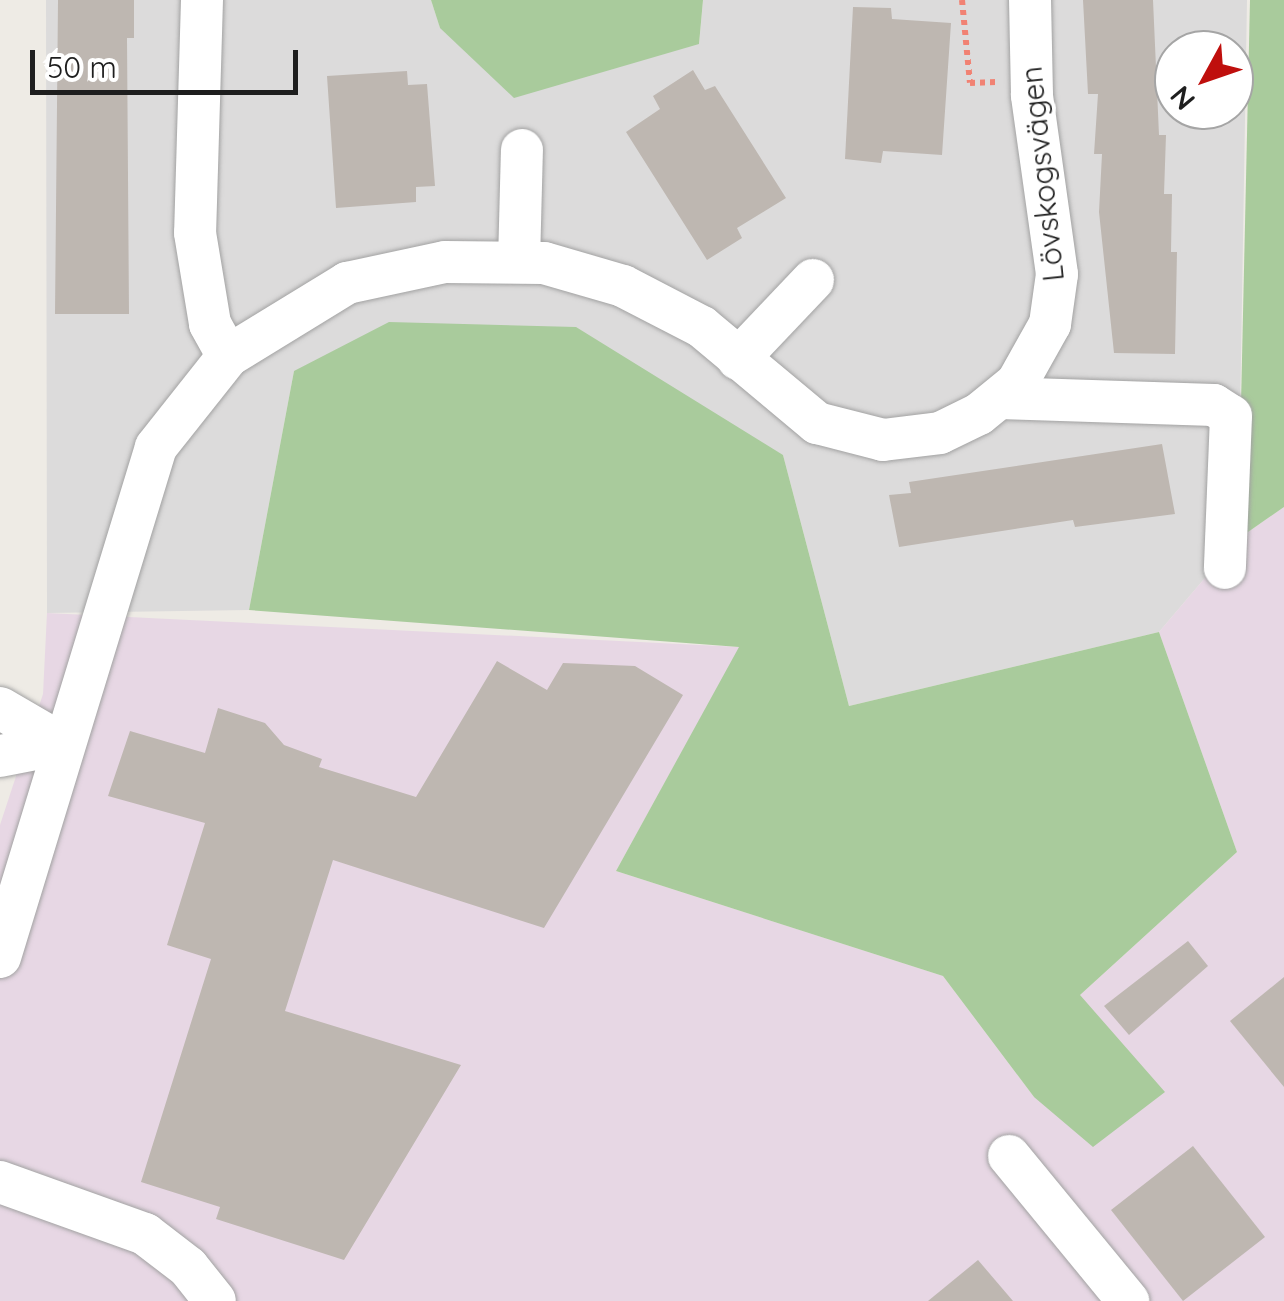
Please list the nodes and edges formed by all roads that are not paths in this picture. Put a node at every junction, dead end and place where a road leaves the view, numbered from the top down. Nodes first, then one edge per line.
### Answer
1 (202, 0) edge
2 (1030, 0) edge
3 (522, 150) dead end
4 (519, 262) junction
5 (813, 280) dead end
6 (228, 356) junction
7 (738, 359) junction
8 (1000, 398) junction
9 (1225, 568) dead end
10 (0, 708) edge
11 (62, 744) junction
12 (0, 756) edge
13 (0, 957) edge
14 (1010, 1156) dead end
15 (0, 1182) edge
16 (214, 1301) edge
17 (1128, 1301) edge

1 - 6 street
2 - 8 street, Lövskogsvägen
3 - 4 street
4 - 6 street, Lövskogsvägen
4 - 7 street, Lövskogsvägen
5 - 7 street
6 - 11 street, Lövskogsvägen
7 - 8 street, Lövskogsvägen
8 - 9 street
10 - 11 street
11 - 12 street
11 - 13 street, Lövskogsvägen
14 - 17 street
15 - 16 street

